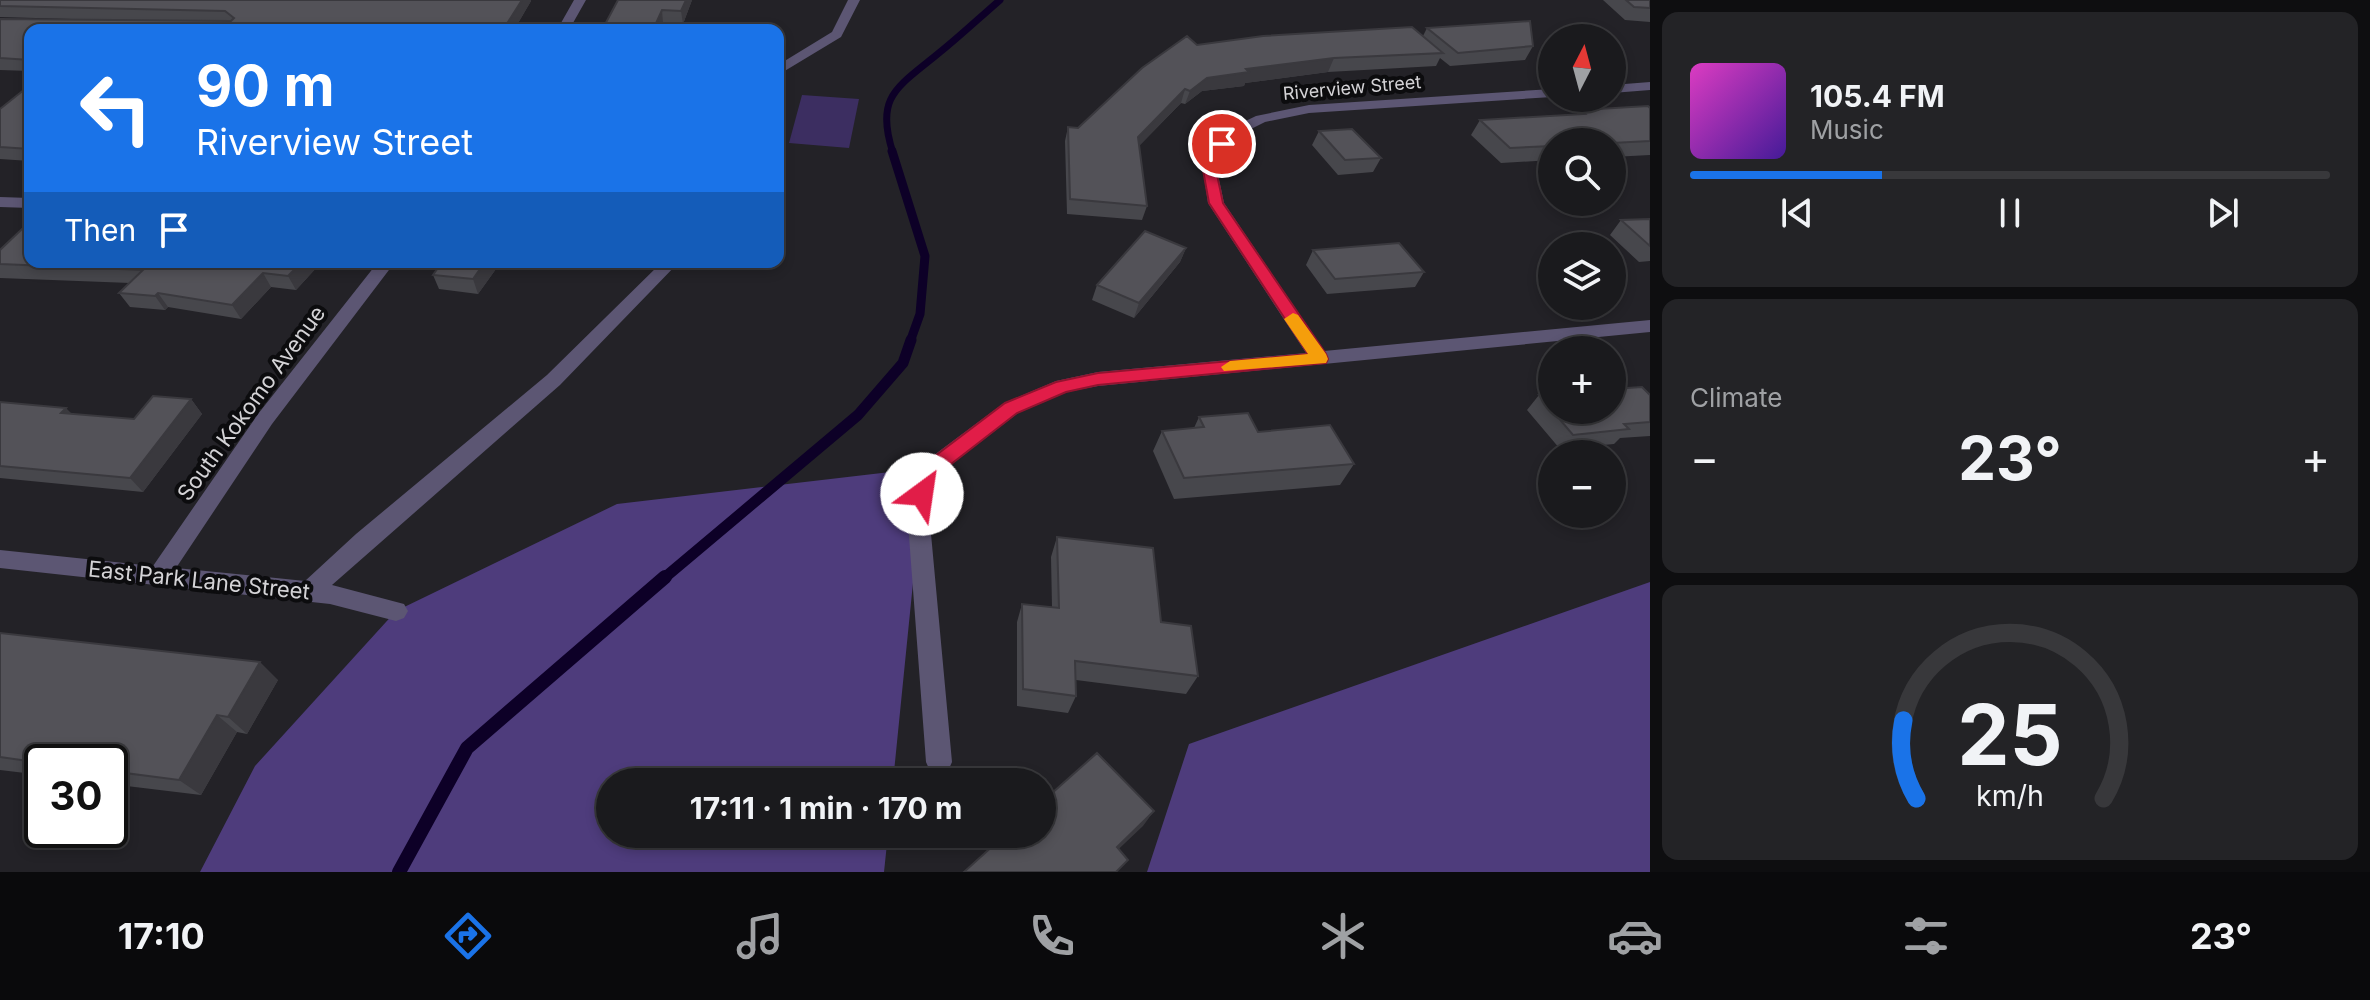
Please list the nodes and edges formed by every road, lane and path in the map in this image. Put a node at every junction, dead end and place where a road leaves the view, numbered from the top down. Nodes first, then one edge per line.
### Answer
1 (580, 0) edge
2 (854, 0) edge
3 (566, 24) edge
4 (784, 67) edge
5 (1650, 86) edge
6 (1626, 88) edge
7 (1538, 94) edge
8 (0, 202) edge
9 (24, 203) edge
10 (382, 268) edge
11 (666, 268) edge
12 (1650, 326) edge
13 (1320, 359) junction
14 (0, 559) edge
15 (158, 576) junction
16 (309, 592) junction
17 (396, 611) dead end
18 (939, 762) dead end

1 - 3 street
2 - 4 street
5 - 6 street
7 - 13 street, Riverview Street
8 - 9 street
10 - 15 street, South Kokomo Avenue
11 - 16 street
12 - 13 street
13 - 18 street
14 - 15 street, East Park Lane Street
15 - 16 street, East Park Lane Street
16 - 17 street, East Park Lane Street

